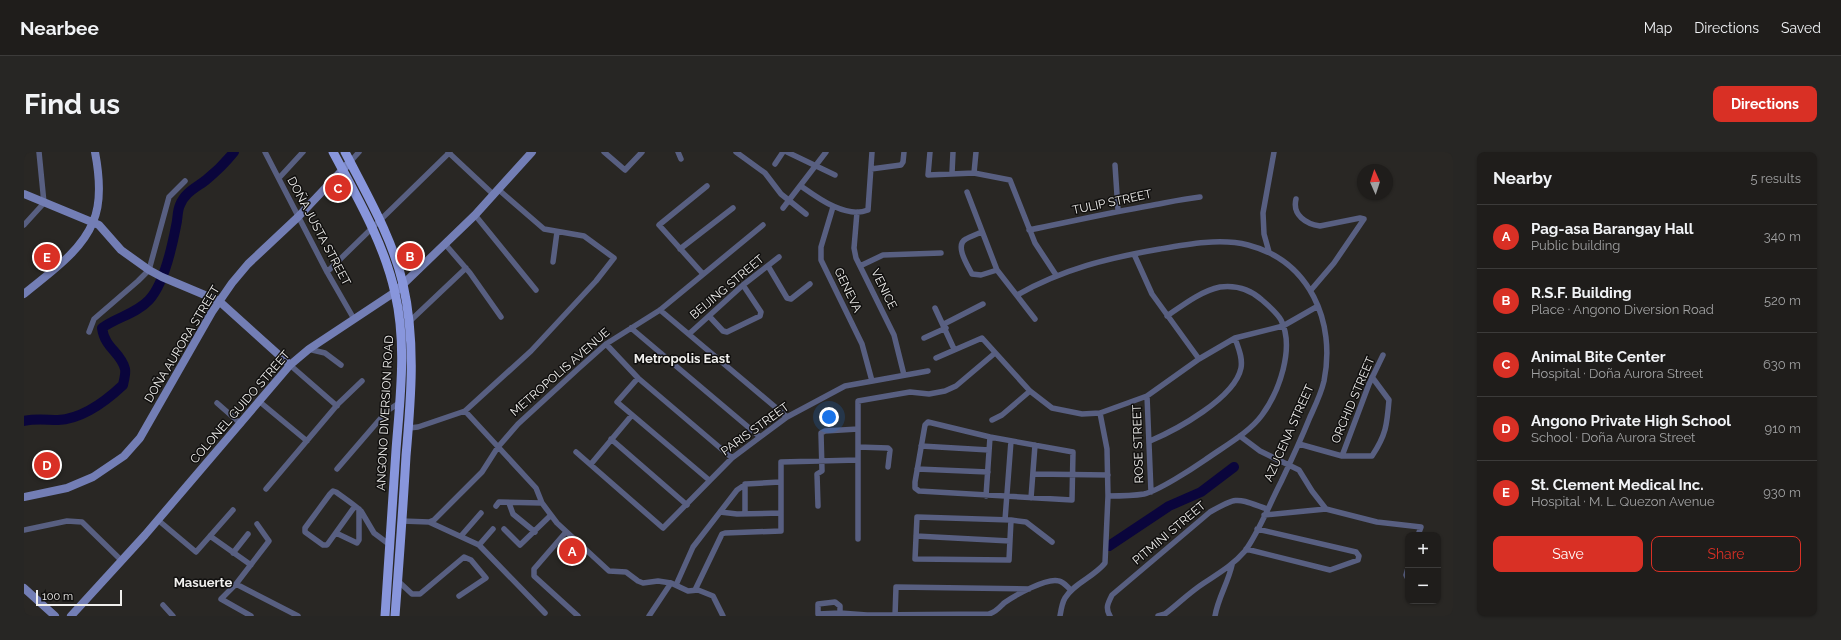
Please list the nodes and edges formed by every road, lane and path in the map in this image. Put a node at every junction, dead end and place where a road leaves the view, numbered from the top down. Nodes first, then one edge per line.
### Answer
1 (39, 152) edge
2 (95, 152) edge
3 (265, 152) edge
4 (303, 152) edge
5 (333, 152) edge
6 (345, 152) edge
7 (359, 152) edge
8 (449, 152) edge
9 (532, 152) edge
10 (604, 152) edge
11 (642, 152) edge
12 (678, 152) edge
13 (736, 152) edge
14 (783, 152) edge
15 (787, 152) edge
16 (826, 152) edge
17 (872, 152) edge
18 (904, 152) edge
19 (930, 152) edge
20 (953, 152) edge
21 (976, 152) edge
22 (1274, 152) edge
23 (681, 159) dead end
24 (350, 162) junction
25 (775, 164) dead end
26 (1115, 165) dead end
27 (816, 166) junction
28 (342, 169) junction
29 (871, 169) junction
30 (952, 173) junction
31 (974, 173) junction
32 (835, 175) dead end
33 (279, 178) junction
34 (185, 181) dead end
35 (707, 186) dead end
36 (801, 186) junction
37 (967, 192) dead end
38 (497, 193) junction
39 (24, 194) edge
40 (1200, 197) dead end
41 (1296, 199) dead end
42 (790, 201) junction
43 (44, 202) junction
44 (833, 207) junction
45 (733, 208) dead end
46 (783, 208) dead end
47 (1118, 210) junction
48 (857, 212) junction
49 (806, 214) dead end
50 (475, 215) junction
51 (298, 217) junction
52 (380, 220) junction
53 (93, 222) junction
54 (763, 225) dead end
55 (24, 226) edge
56 (372, 228) junction
57 (1030, 230) junction
58 (557, 232) junction
59 (981, 232) junction
60 (445, 244) junction
61 (680, 249) junction
62 (1269, 252) junction
63 (941, 253) dead end
64 (1134, 254) junction
65 (779, 257) dead end
66 (553, 262) dead end
67 (768, 266) junction
68 (860, 266) junction
69 (466, 268) junction
70 (150, 270) junction
71 (997, 270) junction
72 (327, 272) junction
73 (703, 274) junction
74 (1056, 275) junction
75 (810, 284) dead end
76 (403, 285) junction
77 (744, 285) junction
78 (536, 290) dead end
79 (1311, 290) junction
80 (395, 292) junction
81 (24, 294) edge
82 (1017, 295) junction
83 (219, 301) junction
84 (983, 304) dead end
85 (1318, 306) junction
86 (935, 308) dead end
87 (660, 310) junction
88 (709, 316) junction
89 (1167, 316) junction
90 (501, 317) dead end
91 (354, 319) junction
92 (1035, 319) dead end
93 (409, 322) junction
94 (945, 326) junction
95 (1283, 326) junction
96 (631, 328) junction
97 (89, 332) dead end
98 (689, 334) junction
99 (924, 338) dead end
100 (1235, 338) junction
101 (606, 344) junction
102 (308, 349) junction
103 (954, 349) junction
104 (995, 353) junction
105 (1383, 355) dead end
106 (936, 358) dead end
107 (1199, 359) junction
108 (290, 365) junction
109 (341, 365) dead end
110 (928, 371) dead end
111 (904, 375) junction
112 (1372, 377) junction
113 (638, 378) junction
114 (362, 381) dead end
115 (872, 381) junction
116 (1030, 391) junction
117 (1147, 396) junction
118 (260, 402) junction
119 (399, 403) junction
120 (217, 404) dead end
121 (337, 406) junction
122 (465, 411) junction
123 (1100, 413) junction
124 (632, 415) junction
125 (787, 417) junction
126 (992, 420) dead end
127 (241, 424) junction
128 (408, 428) junction
129 (858, 429) junction
130 (1240, 436) junction
131 (760, 437) junction
132 (990, 437) junction
133 (611, 439) junction
134 (1011, 441) junction
135 (1150, 441) junction
136 (307, 442) junction
137 (1299, 444) junction
138 (1035, 445) junction
139 (921, 446) junction
140 (498, 447) junction
141 (858, 447) junction
142 (989, 450) junction
143 (576, 452) dead end
144 (1342, 456) junction
145 (732, 458) junction
146 (858, 460) junction
147 (821, 461) junction
148 (591, 464) junction
149 (1289, 464) junction
150 (888, 467) dead end
151 (337, 469) dead end
152 (395, 469) junction
153 (917, 469) junction
154 (406, 470) junction
155 (988, 472) junction
156 (1033, 474) junction
157 (1073, 475) junction
158 (1108, 475) junction
159 (709, 480) junction
160 (780, 482) junction
161 (745, 484) junction
162 (266, 489) dead end
163 (1151, 492) junction
164 (986, 496) junction
165 (1108, 496) junction
166 (24, 497) edge
167 (1008, 497) junction
168 (1031, 498) junction
169 (542, 502) junction
170 (509, 503) junction
171 (687, 504) junction
172 (496, 506) dead end
173 (818, 506) dead end
174 (357, 508) junction
175 (1326, 509) junction
176 (233, 510) dead end
177 (720, 512) junction
178 (1265, 512) junction
179 (481, 513) dead end
180 (781, 513) junction
181 (745, 514) junction
182 (550, 516) junction
183 (158, 520) junction
184 (1008, 520) junction
185 (402, 521) junction
186 (429, 522) junction
187 (257, 524) dead end
188 (493, 529) dead end
189 (504, 529) dead end
190 (1257, 529) junction
191 (24, 530) edge
192 (535, 532) junction
193 (566, 532) junction
194 (1419, 532) edge
195 (336, 533) junction
196 (248, 534) dead end
197 (210, 536) junction
198 (461, 536) junction
199 (916, 536) junction
200 (858, 539) dead end
201 (1010, 541) junction
202 (1052, 542) dead end
203 (390, 545) junction
204 (479, 545) junction
205 (1246, 549) junction
206 (233, 553) junction
207 (122, 561) junction
208 (251, 565) junction
209 (1232, 565) junction
210 (388, 574) junction
211 (398, 578) junction
212 (236, 584) junction
213 (673, 584) junction
214 (24, 589) edge
215 (1031, 589) junction
216 (695, 590) junction
217 (1071, 590) junction
218 (460, 596) dead end
219 (163, 605) dead end
220 (840, 612) dead end
221 (545, 613) dead end
222 (169, 615) edge
223 (895, 615) edge
224 (55, 616) edge
225 (71, 616) edge
226 (251, 616) edge
227 (298, 616) edge
228 (385, 616) edge
229 (395, 616) edge
230 (578, 616) edge
231 (649, 616) edge
232 (724, 616) edge
233 (1060, 616) edge
234 (1110, 616) edge
235 (1158, 616) edge
236 (1215, 616) edge

1 - 43 street
2 - 53 street
3 - 33 street, DOÑA JUSTA STREET
4 - 33 street
5 - 28 main road, ANGONO DIVERSION ROAD
6 - 24 main road, ANGONO DIVERSION ROAD
7 - 24 street, DOÑA AURORA STREET
8 - 38 street
8 - 52 street
9 - 38 street, COLONEL GUIDO STREET
10 - 11 street
12 - 23 street
13 - 42 street
14 - 25 street
15 - 27 street
16 - 27 street
17 - 29 street
18 - 29 street
19 - 30 street
20 - 30 street
21 - 31 street
22 - 62 street
24 - 28 street, DOÑA AURORA STREET
24 - 52 main road, ANGONO DIVERSION ROAD
26 - 47 street
27 - 32 street
27 - 36 street
28 - 51 street, DOÑA AURORA STREET
28 - 56 main road, ANGONO DIVERSION ROAD
29 - 48 street
30 - 31 street
31 - 57 street
33 - 51 street, DOÑA JUSTA STREET
34 - 70 street
35 - 61 street
36 - 42 street
36 - 44 street
37 - 59 street
38 - 50 street, COLONEL GUIDO STREET
38 - 58 street
39 - 43 street
40 - 47 street, TULIP STREET
41 - 79 street
42 - 46 street
42 - 49 street
43 - 53 street
43 - 55 street
44 - 48 street
44 - 115 street, GENEVA
45 - 61 street
47 - 57 street, TULIP STREET
48 - 68 street, VENICE
50 - 60 street, COLONEL GUIDO STREET
50 - 78 street
51 - 72 street, DOÑA JUSTA STREET
51 - 83 street, DOÑA AURORA STREET
52 - 56 street
52 - 76 main road, ANGONO DIVERSION ROAD
53 - 70 street
53 - 81 street
54 - 73 street, METROPOLIS AVENUE
56 - 72 street
56 - 80 main road, ANGONO DIVERSION ROAD
57 - 74 street
58 - 66 street
58 - 122 street
59 - 71 street
59 - 71 street
60 - 69 street
60 - 76 street, COLONEL GUIDO STREET
61 - 73 street
62 - 64 street, AZUCENA STREET
62 - 79 street, AZUCENA STREET
63 - 68 street
64 - 74 street, AZUCENA STREET
64 - 89 street
65 - 67 street, BEIJING STREET
67 - 75 street
67 - 77 street, BEIJING STREET
68 - 111 street, VENICE
69 - 90 street
69 - 93 street
70 - 83 street
70 - 97 street
71 - 82 street
72 - 91 street, DOÑA JUSTA STREET
73 - 87 street, METROPOLIS AVENUE
74 - 82 street, AZUCENA STREET
76 - 80 street, COLONEL GUIDO STREET
76 - 93 main road, ANGONO DIVERSION ROAD
77 - 88 street, BEIJING STREET
77 - 88 street
79 - 85 street, AZUCENA STREET
80 - 91 street, COLONEL GUIDO STREET
80 - 119 main road, ANGONO DIVERSION ROAD
82 - 92 street
83 - 108 street
83 - 166 street, DOÑA AURORA STREET
84 - 94 street
85 - 95 street
85 - 137 street, AZUCENA STREET
86 - 94 street
87 - 96 street, METROPOLIS AVENUE
87 - 98 street
88 - 98 street, BEIJING STREET
89 - 95 street
89 - 107 street
91 - 102 street, COLONEL GUIDO STREET
93 - 128 main road, ANGONO DIVERSION ROAD
94 - 99 street
94 - 103 street
95 - 100 street
95 - 130 street
96 - 101 street, METROPOLIS AVENUE
96 - 131 street
98 - 125 street
100 - 107 street
100 - 135 street
101 - 113 street
101 - 140 street, METROPOLIS AVENUE
102 - 108 street, COLONEL GUIDO STREET
102 - 109 street
103 - 104 street
103 - 106 street
104 - 116 street
104 - 129 street
105 - 112 street, ORCHID STREET
107 - 117 street
108 - 118 street, COLONEL GUIDO STREET
108 - 121 street
110 - 111 street, PARIS STREET
111 - 115 street, PARIS STREET
112 - 144 street, ORCHID STREET
112 - 144 street
113 - 124 street
113 - 145 street
114 - 121 street
115 - 125 street, PARIS STREET
116 - 123 street
116 - 126 street
117 - 123 street
117 - 135 street, ROSE STREET
118 - 127 street, COLONEL GUIDO STREET
118 - 136 street
119 - 151 street
119 - 152 main road, ANGONO DIVERSION ROAD
120 - 127 street
121 - 136 street
122 - 128 street
122 - 140 street
123 - 158 street
124 - 133 street
124 - 159 street
125 - 131 street, PARIS STREET
127 - 183 street, COLONEL GUIDO STREET
128 - 154 main road, ANGONO DIVERSION ROAD
129 - 141 street
129 - 147 street
130 - 149 street
130 - 163 street
131 - 145 street, PARIS STREET
132 - 134 street
132 - 139 street
132 - 142 street
133 - 148 street
133 - 171 street
134 - 138 street
134 - 167 street
135 - 163 street, ROSE STREET
136 - 162 street
137 - 144 street, ORCHID STREET
137 - 149 street, AZUCENA STREET
138 - 156 street
138 - 157 street
139 - 142 street
139 - 153 street
140 - 169 street
140 - 186 street, METROPOLIS AVENUE
141 - 146 street
141 - 150 street
142 - 155 street
143 - 148 street
145 - 159 street, PARIS STREET
146 - 147 street
146 - 200 street
147 - 160 street
147 - 173 street
148 - 171 street, PARIS STREET
149 - 175 street
149 - 178 street, AZUCENA STREET
152 - 154 main road
152 - 203 main road, ANGONO DIVERSION ROAD
153 - 155 street
153 - 164 street
154 - 185 main road, ANGONO DIVERSION ROAD
155 - 164 street
156 - 157 street
156 - 168 street
157 - 158 street
157 - 168 street
158 - 165 street
159 - 171 street, PARIS STREET
160 - 161 street
160 - 180 street
161 - 177 street
161 - 181 street
163 - 165 street
164 - 167 street
165 - 217 street
167 - 168 street
167 - 184 street
169 - 170 street
169 - 182 street
170 - 172 street
170 - 192 street
174 - 195 street
174 - 195 street
174 - 195 street
174 - 203 street
175 - 178 street
175 - 194 street
176 - 197 street
177 - 181 street
177 - 213 street
178 - 190 street, AZUCENA STREET
178 - 234 street, PITMINI STREET
179 - 198 street
180 - 181 street
180 - 216 street
182 - 192 street
182 - 193 street
183 - 197 street
183 - 207 street, COLONEL GUIDO STREET
184 - 199 street
184 - 201 street
184 - 202 street
185 - 186 street
185 - 211 main road, ANGONO DIVERSION ROAD
186 - 198 street
187 - 208 street
188 - 204 street
189 - 192 street
190 - 205 street, AZUCENA STREET
190 - 205 street
191 - 207 street
193 - 213 street
193 - 230 street
196 - 206 street
197 - 206 street
198 - 204 street
199 - 201 street
199 - 201 street
203 - 210 main road, ANGONO DIVERSION ROAD
204 - 221 street
205 - 209 street, AZUCENA STREET
206 - 208 street
207 - 225 street, COLONEL GUIDO STREET
208 - 212 street
209 - 235 street, AZUCENA STREET
209 - 236 street
210 - 211 main road
210 - 228 main road, ANGONO DIVERSION ROAD
211 - 218 street
211 - 229 main road, ANGONO DIVERSION ROAD
212 - 226 street
212 - 227 street
213 - 216 street
213 - 231 street
214 - 224 street
215 - 217 street
215 - 223 street
215 - 223 street
216 - 232 street
217 - 233 street
219 - 222 street
220 - 223 street

